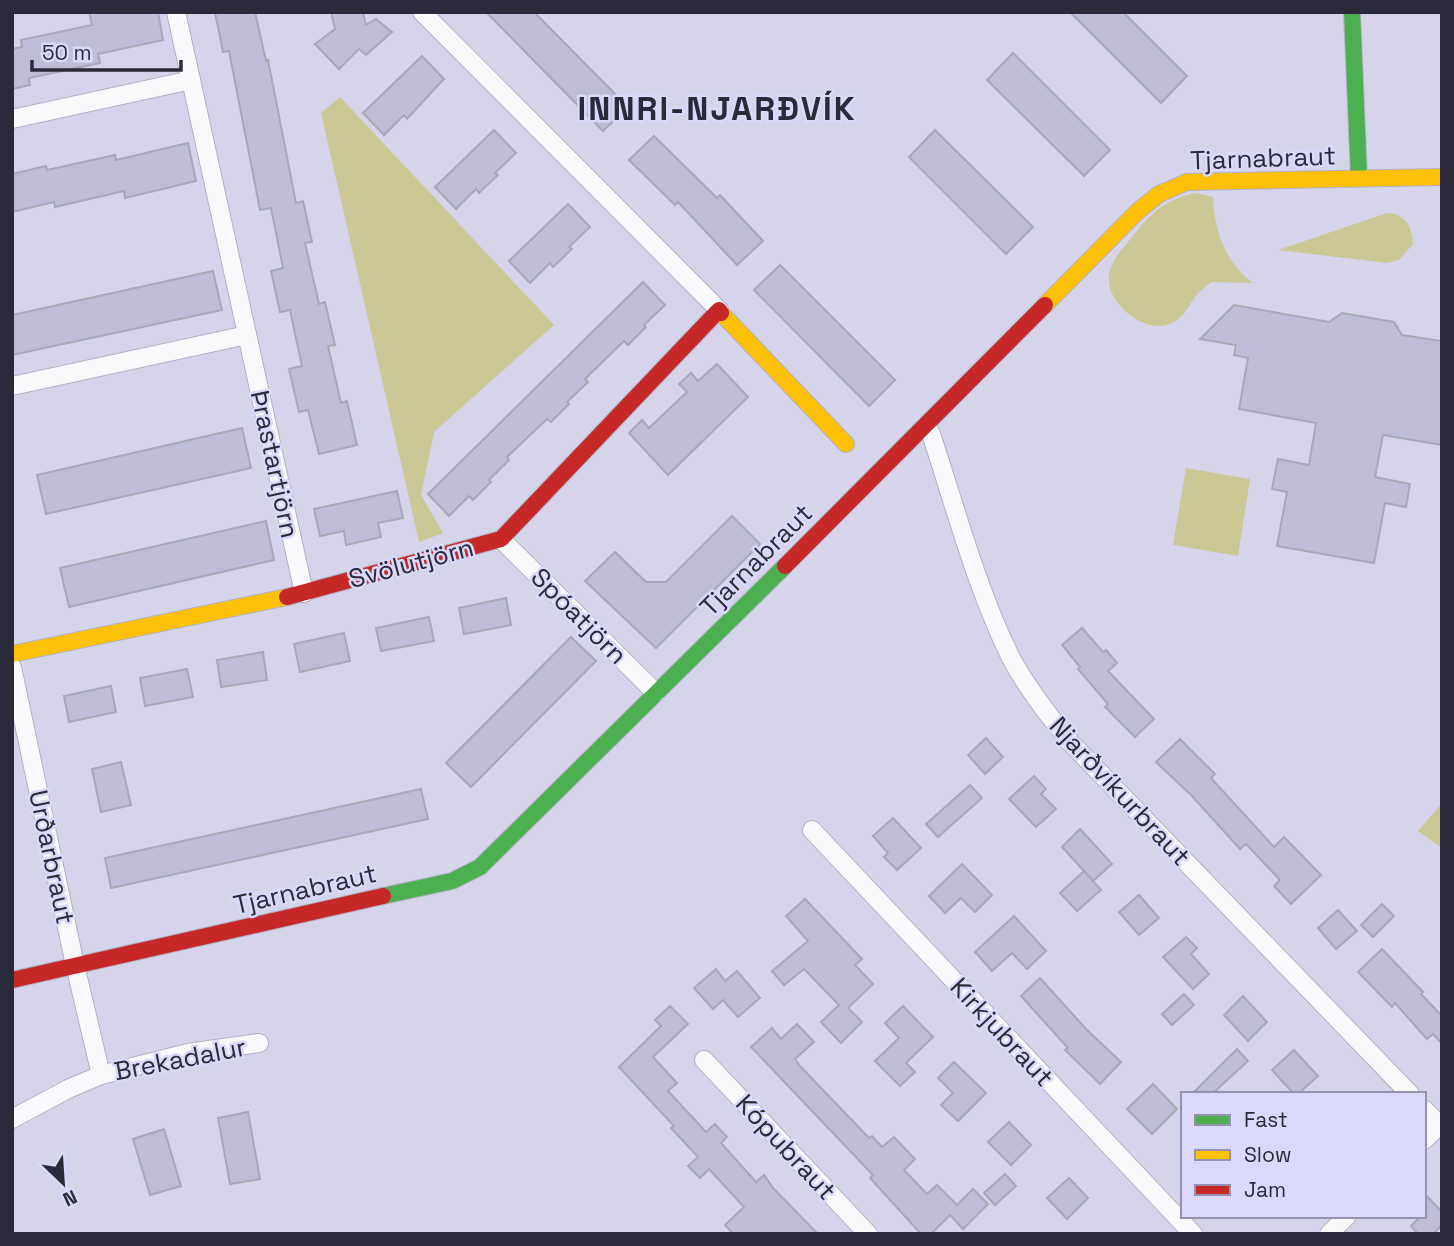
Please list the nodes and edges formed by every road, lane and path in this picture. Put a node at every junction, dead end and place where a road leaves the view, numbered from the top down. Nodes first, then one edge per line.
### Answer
1 (176, 12) edge
2 (422, 12) edge
3 (1352, 12) edge
4 (191, 80) junction
5 (12, 119) edge
6 (1442, 177) edge
7 (1359, 178) junction
8 (719, 310) junction
9 (247, 335) junction
10 (12, 386) edge
11 (926, 426) junction
12 (846, 444) dead end
13 (501, 539) junction
14 (304, 593) junction
15 (12, 654) edge
16 (12, 667) edge
17 (656, 693) junction
18 (812, 830) dead end
19 (75, 965) junction
20 (12, 980) edge
21 (259, 1043) dead end
22 (704, 1060) dead end
23 (101, 1075) junction
24 (1408, 1092) edge
25 (1426, 1111) edge
26 (12, 1119) edge
27 (1441, 1125) edge
28 (1426, 1138) edge
29 (1345, 1218) edge
30 (868, 1234) edge
31 (1193, 1234) edge
32 (1329, 1234) edge

1 - 4 street, Þrastartjörn
2 - 8 street
3 - 7 street
4 - 5 street
4 - 9 street, Þrastartjörn
6 - 7 street, Tjarnabraut
7 - 11 street, Tjarnabraut
8 - 12 street
8 - 13 street, Svölutjörn
9 - 10 street
9 - 14 street, Þrastartjörn
11 - 17 street, Tjarnabraut
11 - 24 street, Njarðvíkurbraut
13 - 14 street, Svölutjörn
13 - 17 street, Spóatjörn
14 - 15 street, Svölutjörn
16 - 19 street, Urðarbraut
17 - 19 street, Tjarnabraut
18 - 31 street, Kirkjubraut
19 - 20 street, Tjarnabraut
19 - 23 street, Brekadalur
21 - 23 street, Brekadalur
22 - 30 street, Kópubraut
23 - 26 street, Brekadalur
25 - 27 street
27 - 28 street
29 - 32 street

